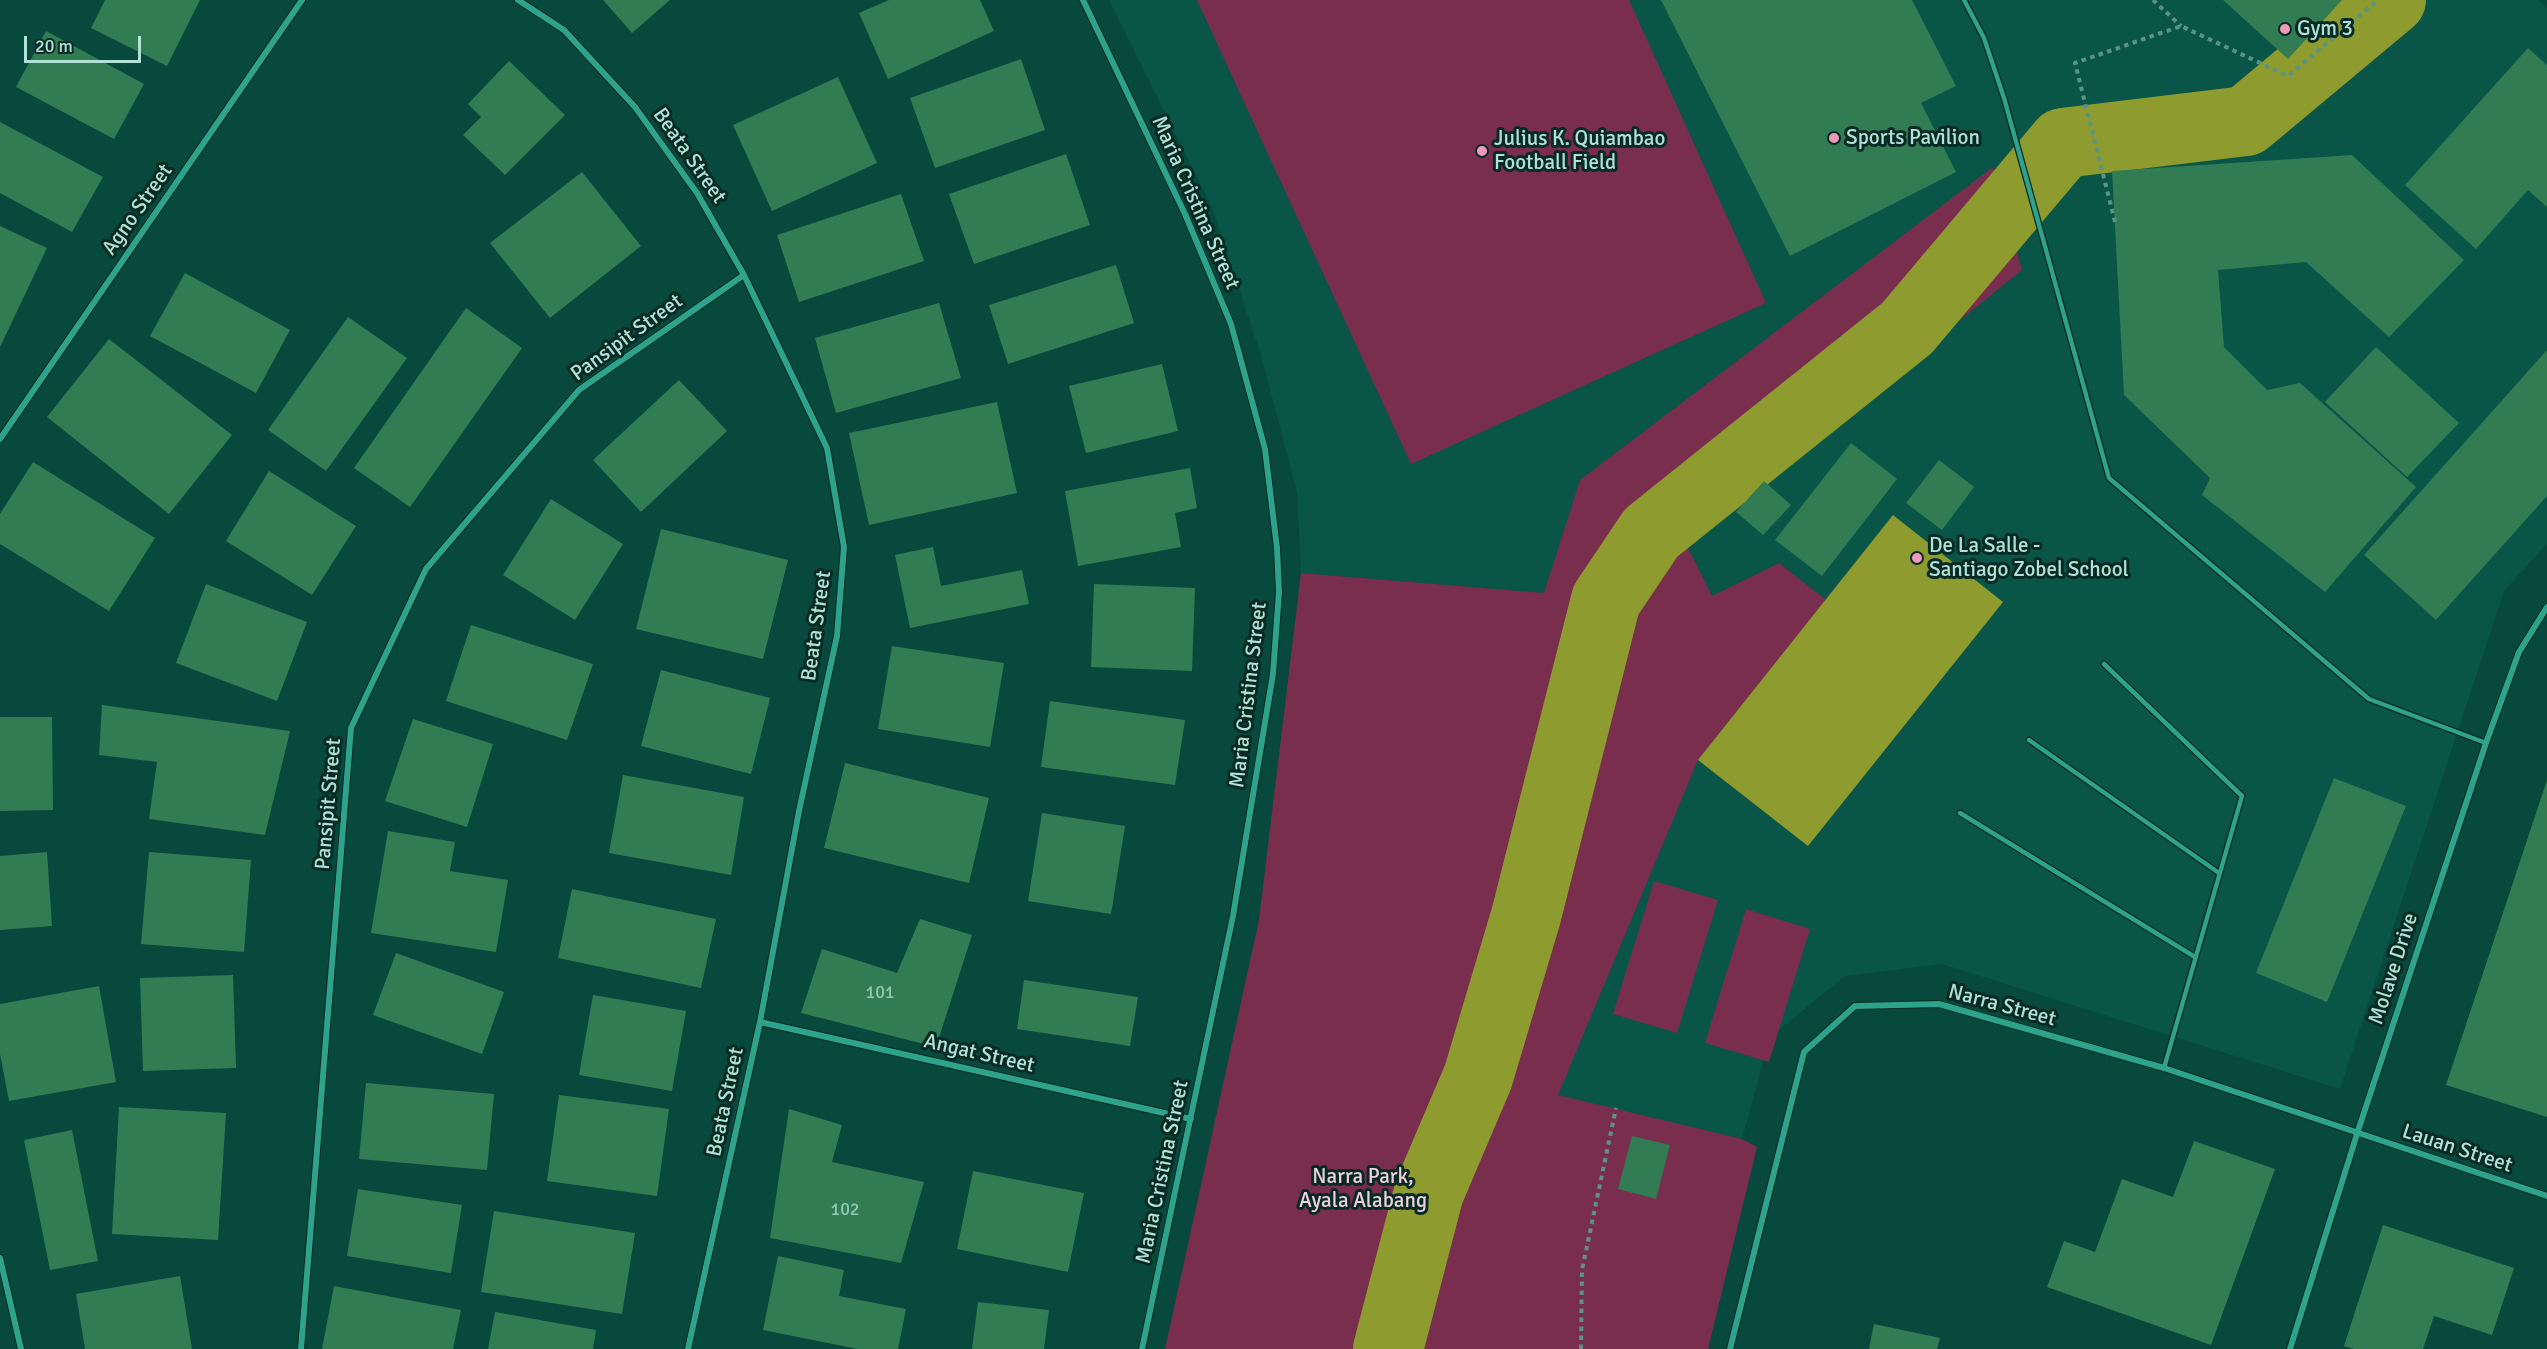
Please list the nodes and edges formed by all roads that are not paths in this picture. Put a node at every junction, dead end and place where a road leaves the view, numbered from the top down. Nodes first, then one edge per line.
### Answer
1 (302, 0) edge
2 (518, 0) edge
3 (1083, 0) edge
4 (1964, 0) edge
5 (744, 275) junction
6 (0, 439) edge
7 (2547, 607) edge
8 (2104, 664) dead end
9 (2029, 740) dead end
10 (2486, 743) junction
11 (1960, 813) dead end
12 (2219, 873) junction
13 (2195, 957) junction
14 (760, 1022) junction
15 (2164, 1068) junction
16 (1191, 1119) junction
17 (2356, 1134) junction
18 (2547, 1196) edge
19 (0, 1258) edge
20 (21, 1349) edge
21 (301, 1349) edge
22 (688, 1349) edge
23 (1142, 1349) edge
24 (1730, 1349) edge
25 (2290, 1349) edge

1 - 6 street, Agno Street
2 - 5 street, Beata Street
3 - 16 street, Maria Cristina Street
4 - 10 lane
5 - 14 street, Beata Street
5 - 21 street, Pansipit Street
7 - 10 street, Molave Drive
8 - 12 lane
9 - 12 lane
10 - 17 street, Molave Drive
11 - 13 lane
12 - 13 lane
13 - 15 lane
14 - 16 street, Angat Street
14 - 22 street, Beata Street
15 - 17 street, Narra Street
15 - 24 street, Narra Street
16 - 23 street, Maria Cristina Street
17 - 18 street, Lauan Street
17 - 25 street, Molave Drive
19 - 20 street

